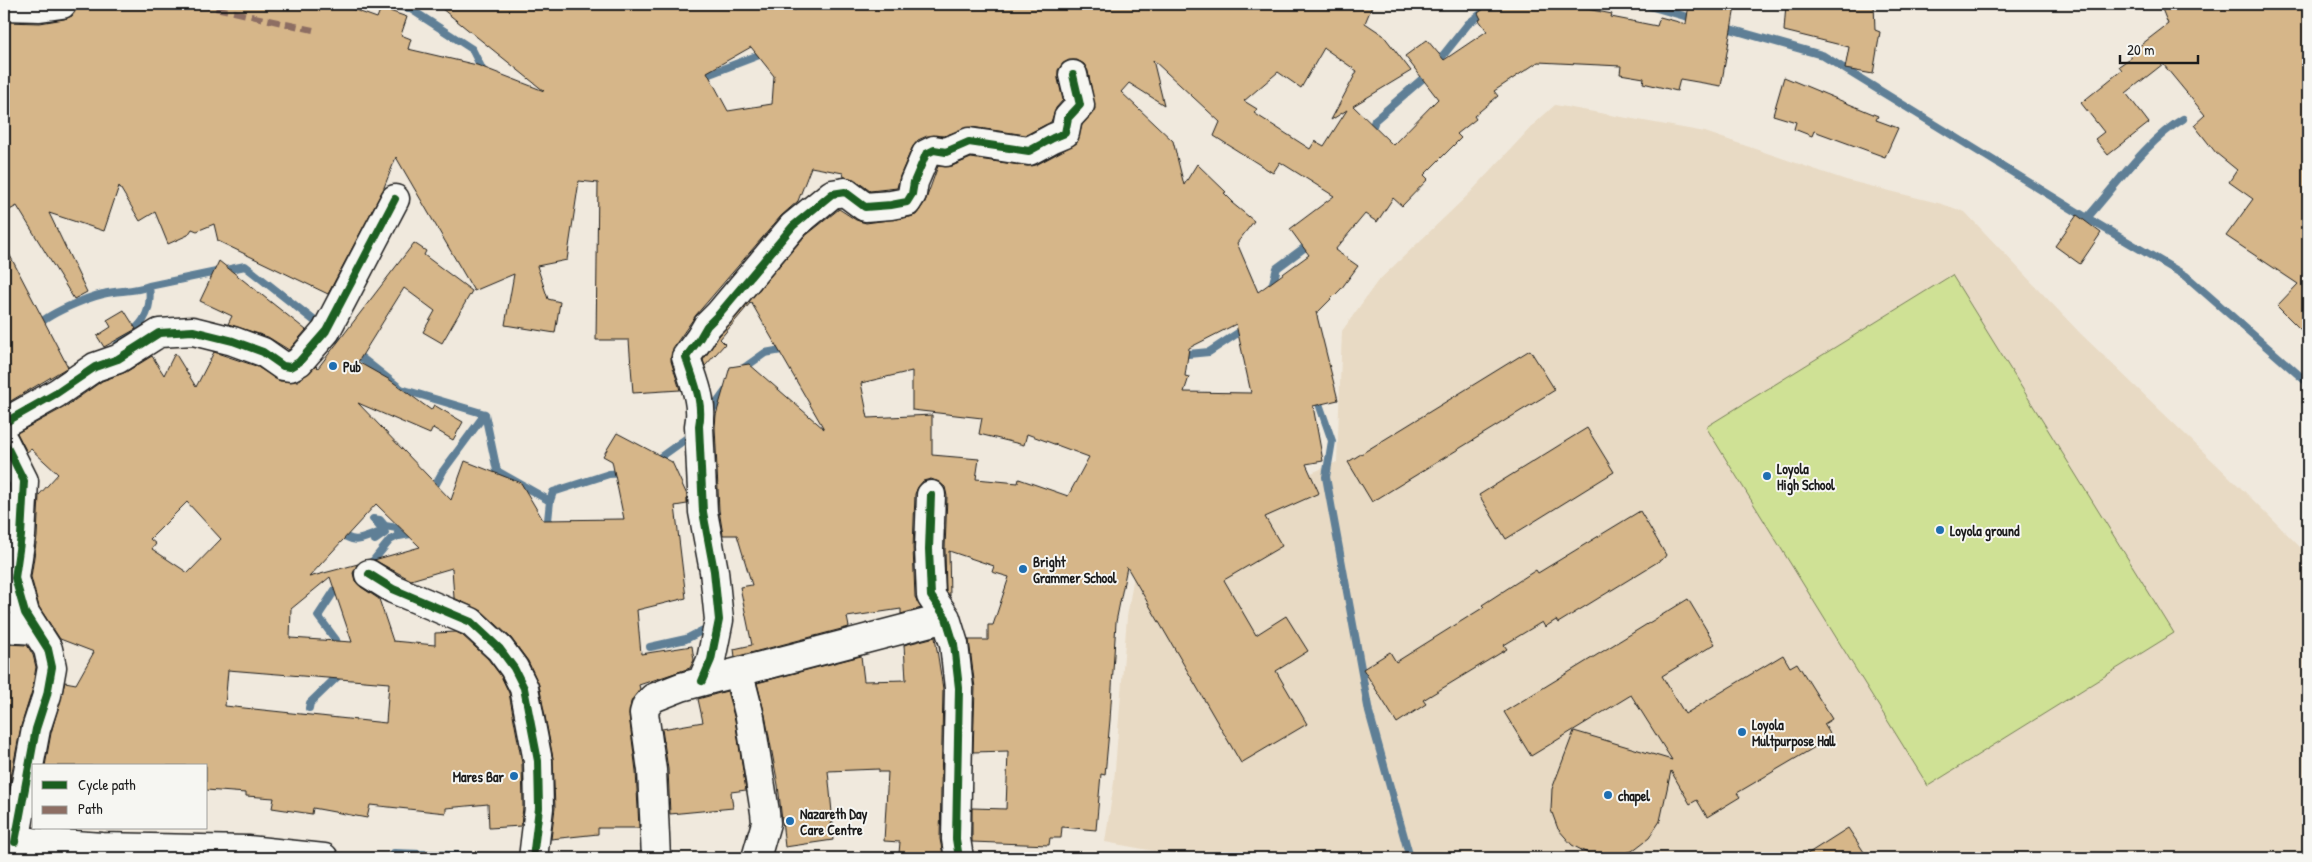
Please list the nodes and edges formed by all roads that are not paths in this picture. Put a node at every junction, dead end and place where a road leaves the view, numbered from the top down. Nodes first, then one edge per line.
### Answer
1 (62, 4) edge
2 (4, 6) edge
3 (1073, 75) dead end
4 (395, 199) dead end
5 (4, 423) edge
6 (4, 441) edge
7 (931, 495) dead end
8 (369, 574) dead end
9 (946, 618) junction
10 (4, 628) edge
11 (35, 630) junction
12 (739, 674) junction
13 (702, 681) junction
14 (10, 841) edge
15 (122, 853) edge
16 (324, 858) edge
17 (533, 858) edge
18 (656, 858) edge
19 (756, 858) edge
20 (959, 858) edge

1 - 2 street
3 - 13 street
4 - 5 street
6 - 11 street
7 - 9 street
8 - 17 street
9 - 12 street
9 - 20 street
10 - 11 street
11 - 14 street
12 - 13 street
12 - 19 street
13 - 18 street
14 - 15 street
15 - 16 street

